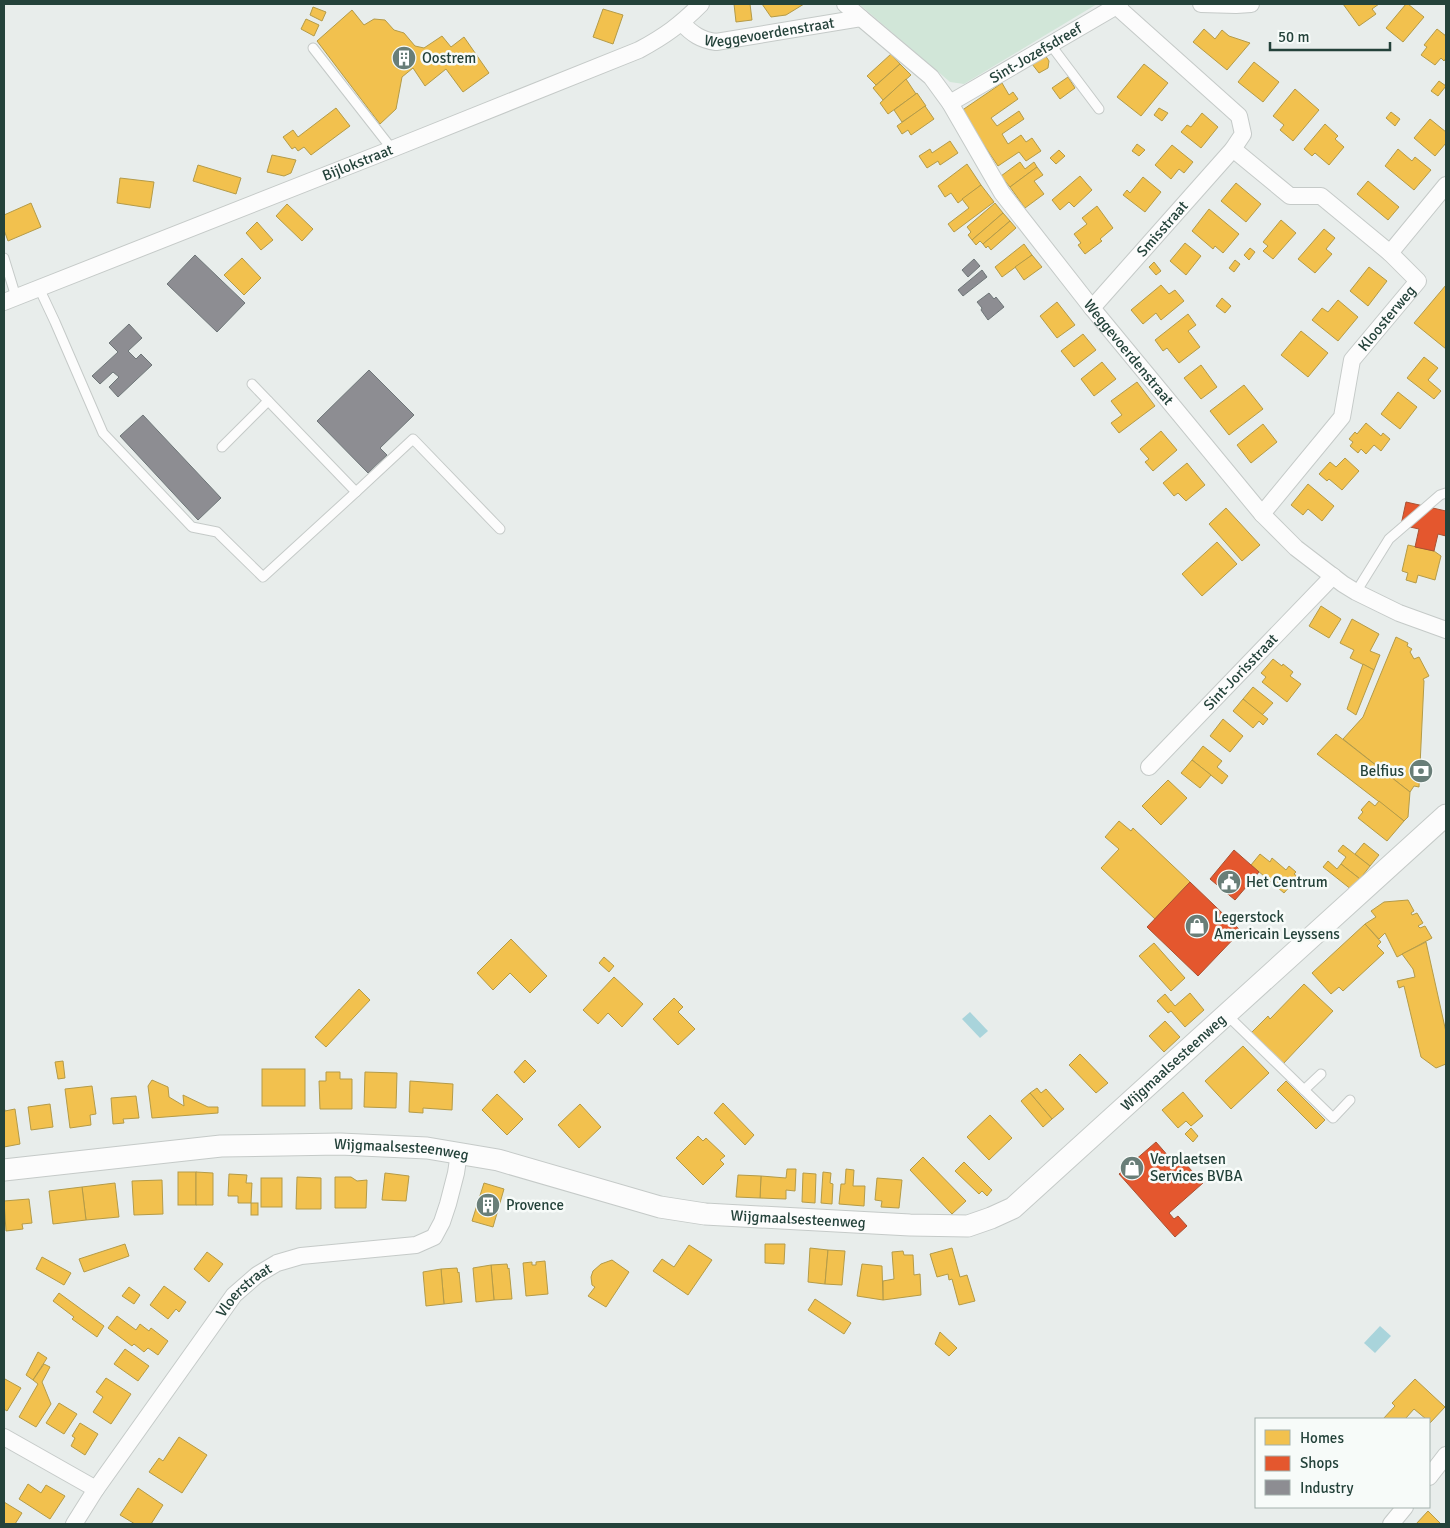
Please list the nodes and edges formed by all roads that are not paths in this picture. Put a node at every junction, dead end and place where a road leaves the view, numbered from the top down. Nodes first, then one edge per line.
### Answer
1 (701, 4) edge
2 (845, 4) edge
3 (1202, 4) edge
4 (1251, 4) edge
5 (1118, 5) edge
6 (861, 18) junction
7 (682, 23) junction
8 (1050, 44) junction
9 (313, 48) dead end
10 (950, 103) junction
11 (1099, 109) dead end
12 (392, 149) junction
13 (1233, 150) junction
14 (1446, 185) edge
15 (1390, 254) junction
16 (4, 258) edge
17 (39, 288) junction
18 (10, 300) edge
19 (1092, 308) junction
20 (252, 384) dead end
21 (268, 401) junction
22 (222, 446) dead end
23 (356, 492) junction
24 (1446, 493) edge
25 (1262, 514) junction
26 (500, 529) dead end
27 (1333, 576) junction
28 (1356, 592) junction
29 (1446, 630) edge
30 (1149, 767) dead end
31 (1446, 815) edge
32 (1226, 1014) junction
33 (1321, 1074) dead end
34 (1304, 1090) junction
35 (1350, 1100) dead end
36 (459, 1153) junction
37 (4, 1170) edge
38 (4, 1437) edge
39 (1446, 1456) edge
40 (1430, 1476) edge
41 (96, 1489) junction
42 (1404, 1508) edge
43 (74, 1524) edge
44 (1391, 1524) edge

1 - 7 street, Bijlokstraat
2 - 6 street, Weggevoerdenstraat
3 - 4 street
5 - 8 street, Sint-Jozefsdreef
5 - 13 street, Smisstraat
6 - 7 street, Weggevoerdenstraat
6 - 10 street, Weggevoerdenstraat
7 - 12 street, Bijlokstraat
8 - 10 street, Sint-Jozefsdreef
8 - 11 lane
9 - 12 lane
10 - 19 street, Weggevoerdenstraat
12 - 17 street, Bijlokstraat
13 - 15 street
13 - 19 street, Smisstraat
14 - 15 street
15 - 25 street, Kloosterweg
16 - 18 lane
17 - 18 street, Bijlokstraat
17 - 23 lane
19 - 25 street, Weggevoerdenstraat
20 - 21 lane
21 - 22 lane
21 - 23 lane
23 - 26 lane
24 - 28 lane
25 - 27 street, Weggevoerdenstraat
27 - 28 street, Weggevoerdenstraat
27 - 30 street, Sint-Jorisstraat
28 - 29 street, Weggevoerdenstraat
31 - 32 street, Wijgmaalsesteenweg
32 - 34 lane
32 - 36 street, Wijgmaalsesteenweg
33 - 34 lane
34 - 35 lane
36 - 37 street, Wijgmaalsesteenweg
36 - 41 street, Vloerstraat
38 - 41 street
39 - 40 street
41 - 43 street, Vloerstraat
42 - 44 street

